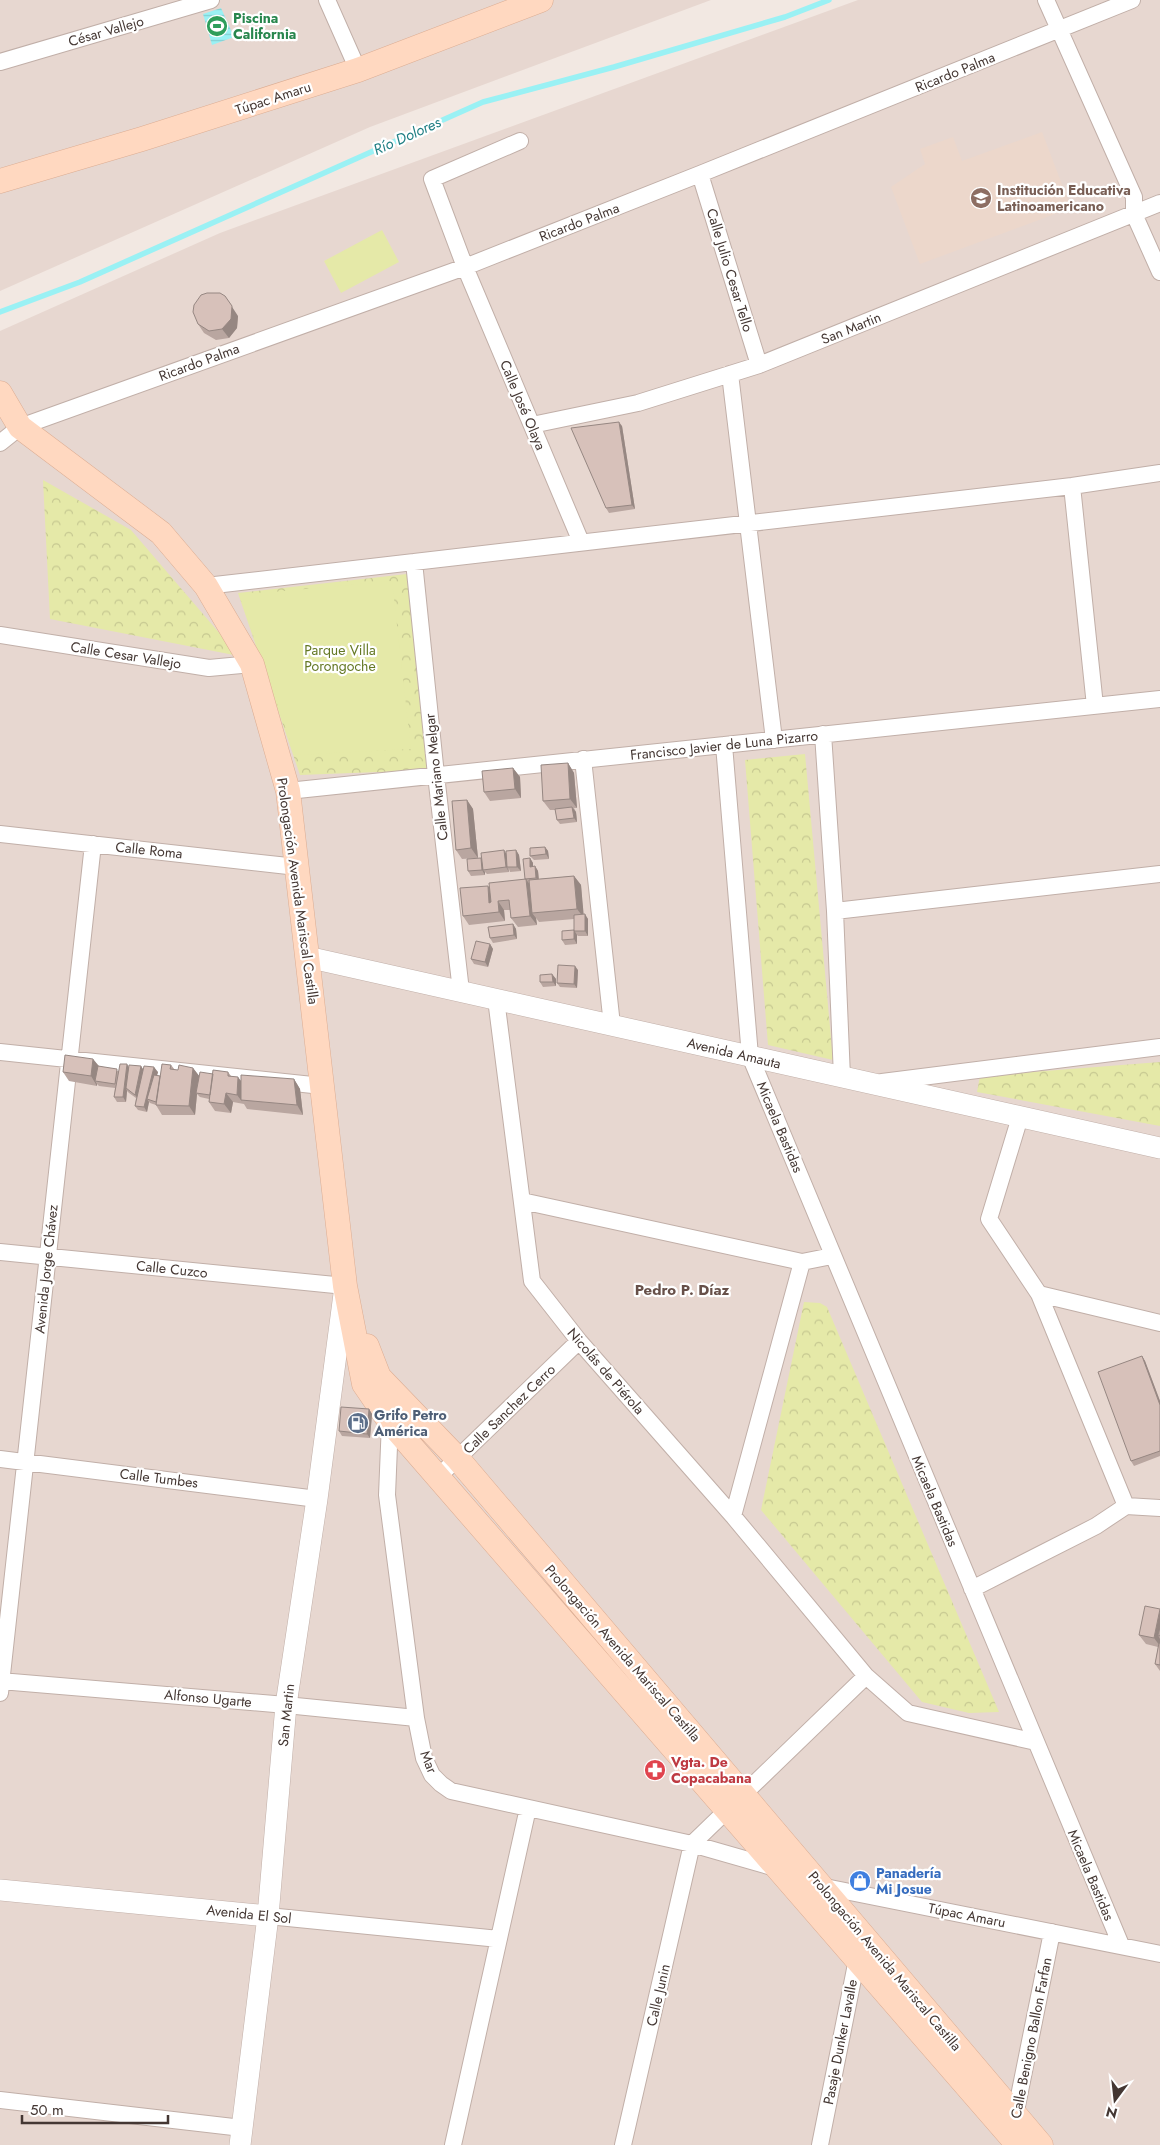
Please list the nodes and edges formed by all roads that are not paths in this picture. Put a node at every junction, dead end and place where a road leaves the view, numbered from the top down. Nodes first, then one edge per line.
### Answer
1 (211, 0) edge
2 (327, 0) edge
3 (541, 0) edge
4 (1046, 0) edge
5 (1132, 0) edge
6 (1058, 30) junction
7 (0, 62) edge
8 (358, 70) junction
9 (520, 140) dead end
10 (700, 174) junction
11 (0, 181) edge
12 (1160, 203) edge
13 (1134, 214) junction
14 (465, 267) junction
15 (1160, 272) edge
16 (759, 365) junction
17 (730, 374) junction
18 (0, 393) edge
19 (12, 419) edge
20 (532, 425) junction
21 (0, 443) edge
22 (1160, 473) edge
23 (1072, 486) junction
24 (748, 523) junction
25 (581, 542) junction
26 (414, 562) junction
27 (206, 586) junction
28 (0, 635) edge
29 (252, 664) junction
30 (1160, 699) edge
31 (1095, 706) junction
32 (823, 734) junction
33 (774, 740) junction
34 (724, 745) junction
35 (583, 760) junction
36 (436, 775) junction
37 (288, 791) junction
38 (0, 834) edge
39 (93, 844) junction
40 (297, 867) junction
41 (1160, 874) edge
42 (835, 910) junction
43 (308, 956) junction
44 (461, 991) junction
45 (496, 999) junction
46 (612, 1026) junction
47 (1160, 1047) edge
48 (0, 1052) edge
49 (750, 1056) junction
50 (69, 1059) junction
51 (842, 1077) junction
52 (874, 1083) junction
53 (322, 1086) junction
54 (1020, 1117) junction
55 (1160, 1148) edge
56 (522, 1201) junction
57 (0, 1252) edge
58 (832, 1256) junction
59 (48, 1257) junction
60 (802, 1262) junction
61 (345, 1286) junction
62 (1039, 1294) junction
63 (1160, 1323) edge
64 (579, 1341) junction
65 (390, 1422) junction
66 (0, 1459) edge
67 (458, 1459) junction
68 (26, 1461) junction
69 (438, 1477) junction
70 (317, 1499) junction
71 (1126, 1506) junction
72 (1160, 1508) edge
73 (733, 1516) junction
74 (972, 1589) junction
75 (866, 1676) junction
76 (0, 1685) edge
77 (286, 1705) junction
78 (416, 1718) junction
79 (1036, 1742) junction
80 (744, 1794) junction
81 (528, 1808) junction
82 (727, 1811) junction
83 (692, 1844) junction
84 (777, 1869) junction
85 (823, 1887) junction
86 (0, 1890) edge
87 (268, 1916) junction
88 (1052, 1932) junction
89 (499, 1939) junction
90 (1121, 1945) junction
91 (864, 1952) junction
92 (1160, 1954) edge
93 (0, 2100) edge
94 (241, 2136) edge
95 (1013, 2136) edge
96 (453, 2145) edge
97 (624, 2145) edge
98 (820, 2145) edge
99 (1040, 2145) edge

1 - 7 street, César Vallejo
2 - 8 street
3 - 8 main road, Túpac Amaru
4 - 6 street
5 - 6 street, Ricardo Palma
6 - 10 street, Ricardo Palma
6 - 13 street
8 - 11 main road, Túpac Amaru
9 - 14 street, Calle José Olaya
10 - 14 street, Ricardo Palma
10 - 16 street, Calle Julio Cesar Tello
12 - 13 street, San Martin
13 - 15 street
13 - 16 street, San Martin
14 - 19 street, Ricardo Palma
14 - 20 street, Calle José Olaya
16 - 17 street, San Martin
17 - 20 street, San Martin
17 - 24 street
18 - 19 main road, Prolongación Avenida Mariscal Castilla
19 - 21 street, Ricardo Palma
19 - 27 main road, Prolongación Avenida Mariscal Castilla
20 - 25 street, Calle José Olaya
22 - 23 street
23 - 24 street
23 - 31 street
24 - 25 street
24 - 33 street
25 - 26 street
26 - 27 street
26 - 36 street, Calle Mariano Melgar
27 - 29 main road, Prolongación Avenida Mariscal Castilla
28 - 29 street, Calle Cesar Vallejo
29 - 37 main road, Prolongación Avenida Mariscal Castilla
30 - 31 street, Francisco Javier de Luna Pizarro
31 - 32 street, Francisco Javier de Luna Pizarro
32 - 33 street, Francisco Javier de Luna Pizarro
32 - 42 street
33 - 34 street, Francisco Javier de Luna Pizarro
34 - 35 street, Francisco Javier de Luna Pizarro
34 - 49 street, Micaela Bastidas
35 - 36 street, Francisco Javier de Luna Pizarro
35 - 46 street
36 - 37 street, Francisco Javier de Luna Pizarro
36 - 44 street, Calle Mariano Melgar
37 - 40 main road, Prolongación Avenida Mariscal Castilla
38 - 39 street, Calle Roma
39 - 40 street, Calle Roma
39 - 50 street, Avenida Jorge Chávez
40 - 43 main road, Prolongación Avenida Mariscal Castilla
41 - 42 street
42 - 51 street
43 - 44 street, Avenida Amauta
43 - 53 main road, Prolongación Avenida Mariscal Castilla
44 - 45 street, Avenida Amauta
45 - 46 street, Avenida Amauta
45 - 56 street, Nicolás de Piérola
46 - 49 street, Avenida Amauta
47 - 52 street
48 - 50 street
49 - 51 street, Avenida Amauta
49 - 58 street, Micaela Bastidas
50 - 53 street
50 - 59 street, Avenida Jorge Chávez
51 - 52 street, Avenida Amauta
52 - 54 street, Avenida Amauta
53 - 61 main road, Prolongación Avenida Mariscal Castilla
54 - 55 street, Avenida Amauta
54 - 62 street
56 - 60 street
56 - 64 street, Nicolás de Piérola
57 - 59 street, Calle Cuzco
58 - 60 street
58 - 74 street, Micaela Bastidas
59 - 61 street, Calle Cuzco
59 - 68 street, Avenida Jorge Chávez
60 - 73 street
61 - 65 main road, Prolongación Avenida Mariscal Castilla
61 - 67 main road, Prolongación Avenida Mariscal Castilla
61 - 70 street, San Martin
62 - 63 street
62 - 71 street
64 - 67 street, Calle Sanchez Cerro
64 - 73 street, Nicolás de Piérola
65 - 69 main road, Prolongación Avenida Mariscal Castilla
65 - 78 street, Mar
66 - 68 street, Calle Tumbes
67 - 69 street, Calle Sanchez Cerro
67 - 80 main road, Prolongación Avenida Mariscal Castilla
68 - 70 street, Calle Tumbes
68 - 76 street, Avenida Jorge Chávez
69 - 82 main road, Prolongación Avenida Mariscal Castilla
70 - 77 street, San Martin
71 - 72 street
71 - 74 street
73 - 75 street, Nicolás de Piérola
74 - 79 street, Micaela Bastidas
75 - 79 street, Nicolás de Piérola
75 - 80 street
76 - 77 street, Alfonso Ugarte
77 - 78 street, Alfonso Ugarte
77 - 87 street, San Martin
78 - 81 street, Mar
79 - 90 street, Micaela Bastidas
80 - 82 street
80 - 85 main road, Prolongación Avenida Mariscal Castilla
81 - 83 street, Mar
81 - 89 street
82 - 83 street
82 - 84 main road, Prolongación Avenida Mariscal Castilla
83 - 84 street, Mar
83 - 97 street, Calle Junin
84 - 85 street, Túpac Amaru
84 - 91 main road, Prolongación Avenida Mariscal Castilla
85 - 88 street, Túpac Amaru
85 - 91 main road, Prolongación Avenida Mariscal Castilla
86 - 87 street, Avenida El Sol
87 - 89 street, Avenida El Sol
87 - 94 street, San Martin
88 - 90 street, Túpac Amaru
88 - 95 street, Calle Benigno Ballon Farfan
89 - 96 street
90 - 92 street, Túpac Amaru
91 - 95 main road, Prolongación Avenida Mariscal Castilla
91 - 98 street, Pasaje Dunker Lavalle
93 - 94 street
95 - 99 main road, Prolongación Avenida Mariscal Castilla

